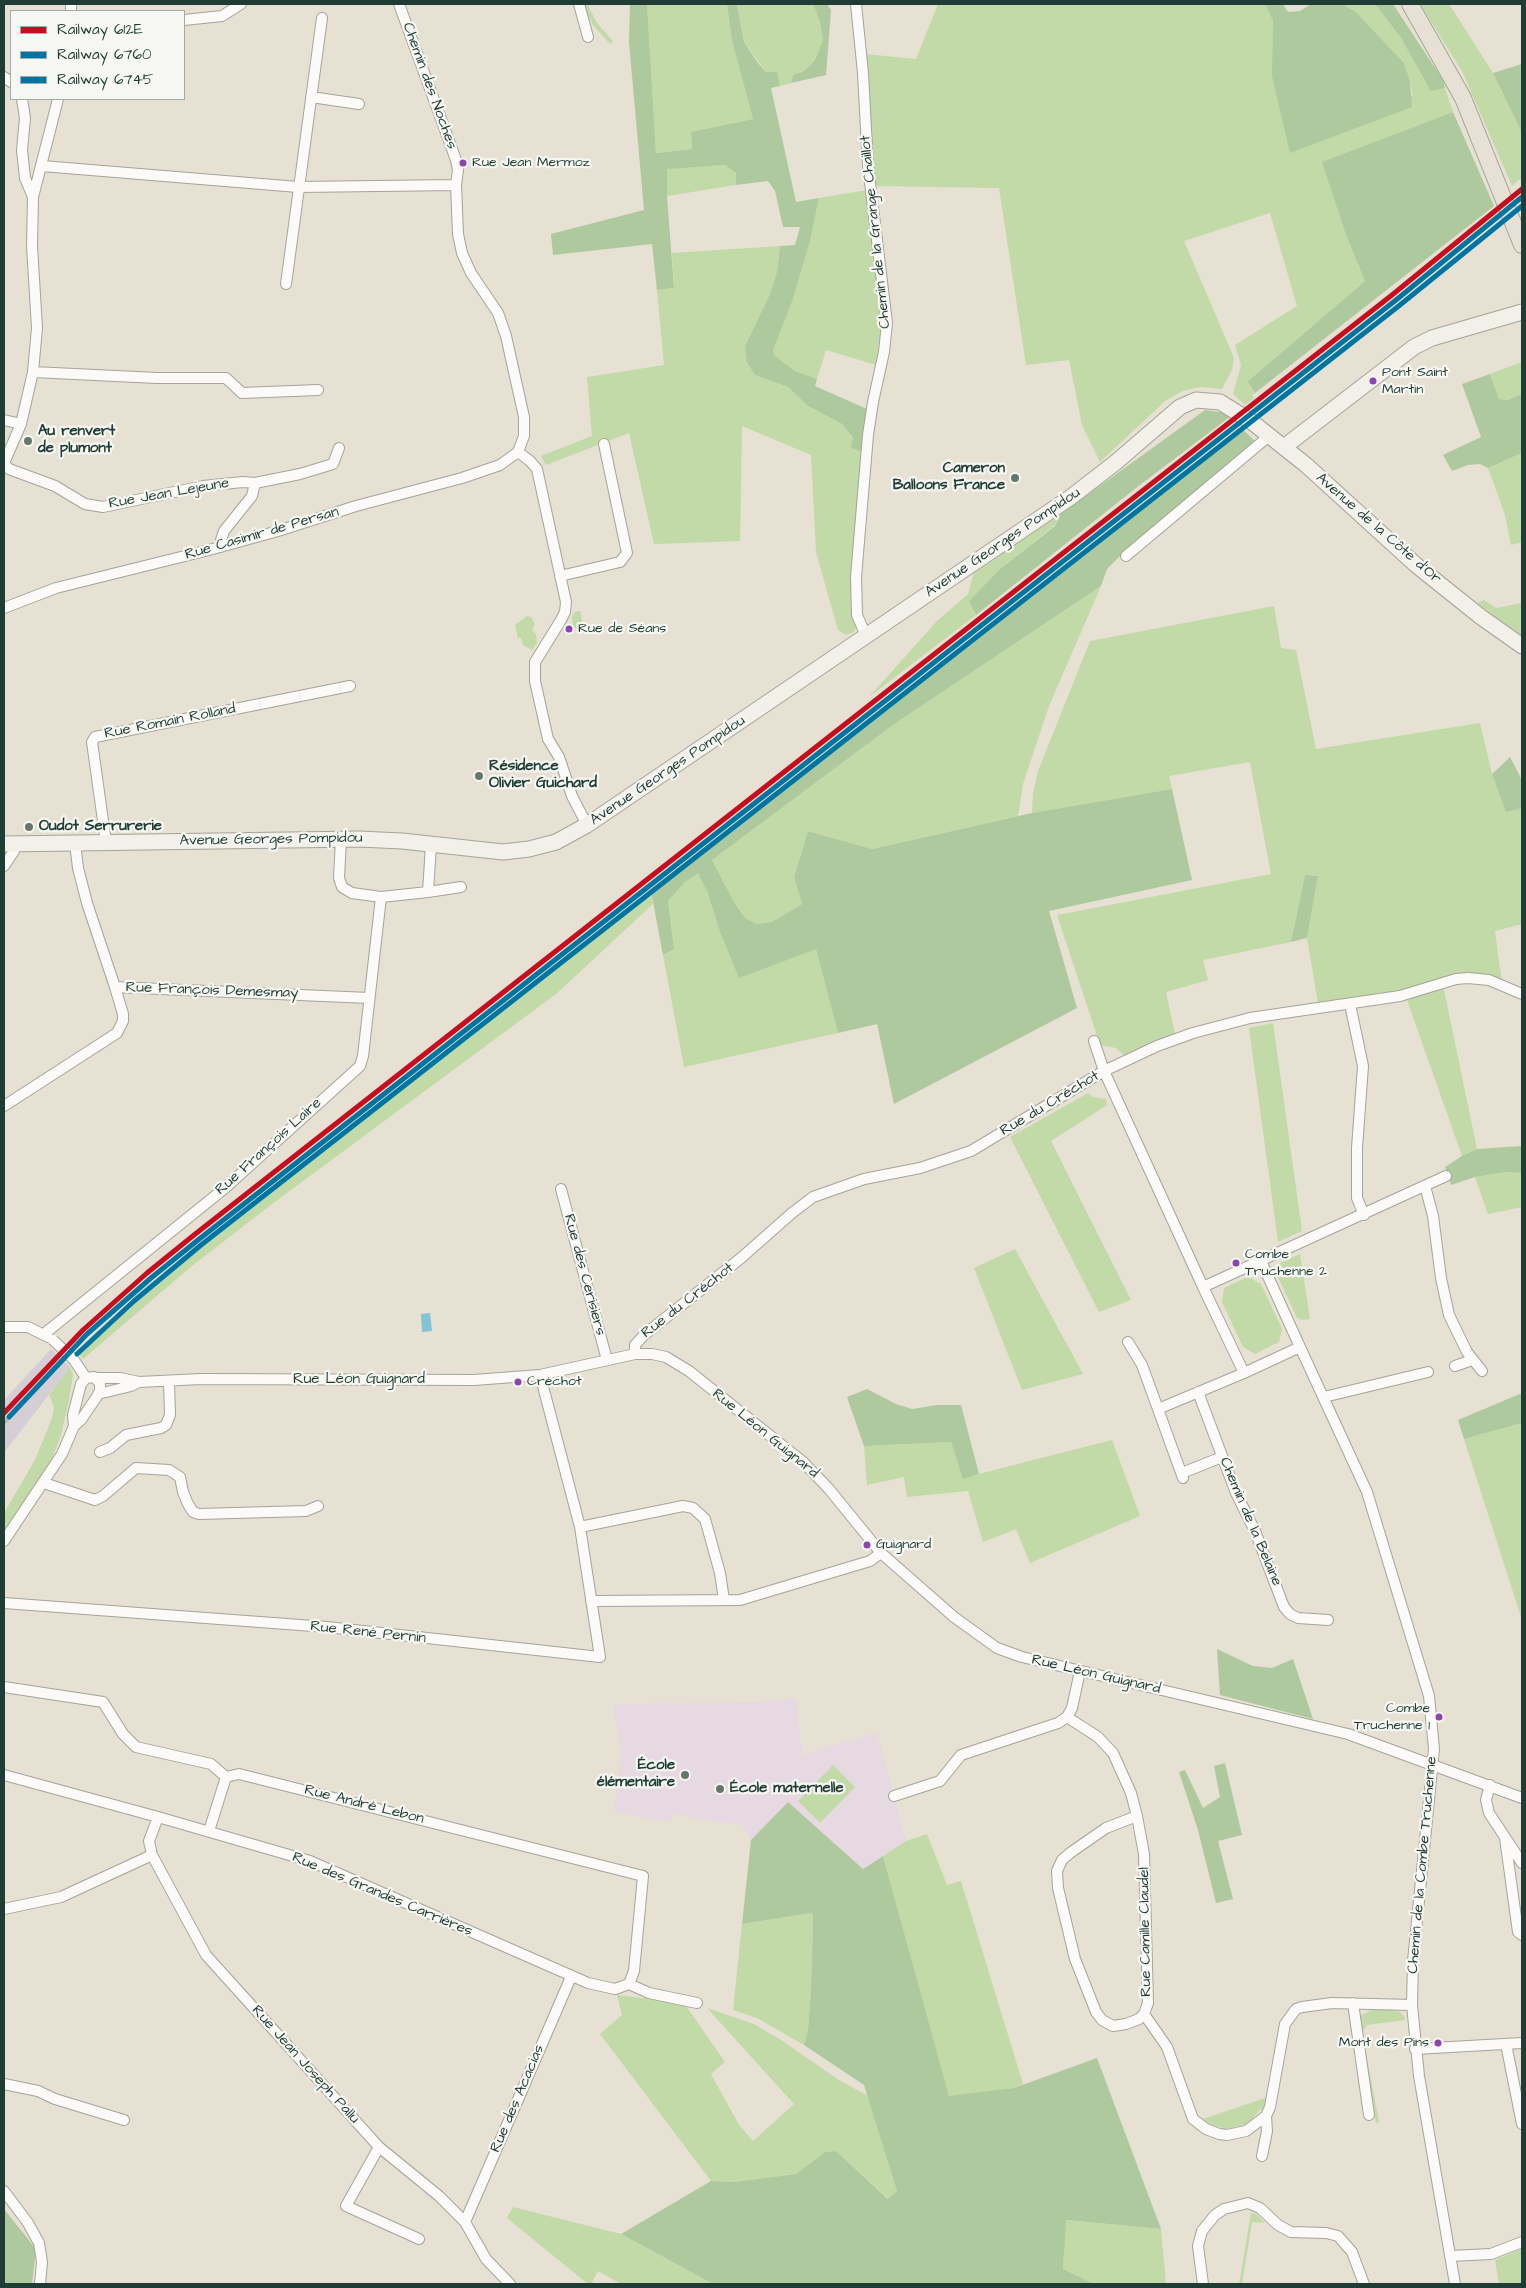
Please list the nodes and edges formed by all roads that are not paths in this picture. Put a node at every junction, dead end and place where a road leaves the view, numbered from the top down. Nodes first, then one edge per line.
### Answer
1 (241, 4) edge
2 (398, 4) edge
3 (579, 4) edge
4 (856, 4) edge
5 (1410, 4) edge
6 (322, 18) dead end
7 (185, 20) edge
8 (588, 37) dead end
9 (311, 97) junction
10 (22, 100) edge
11 (58, 100) edge
12 (359, 104) dead end
13 (42, 166) junction
14 (456, 185) junction
15 (298, 187) junction
16 (33, 197) junction
17 (1522, 245) edge
18 (286, 284) dead end
19 (1522, 312) edge
20 (33, 372) junction
21 (318, 390) dead end
22 (1235, 410) joint
23 (4, 420) edge
24 (21, 424) junction
25 (1269, 436) junction
26 (604, 444) dead end
27 (1284, 447) junction
28 (339, 448) dead end
29 (518, 452) junction
30 (4, 463) edge
31 (255, 483) junction
32 (221, 547) junction
33 (1126, 556) dead end
34 (560, 576) junction
35 (4, 608) edge
36 (866, 636) junction
37 (1522, 646) edge
38 (350, 686) dead end
39 (587, 825) junction
40 (340, 839) junction
41 (106, 842) junction
42 (75, 843) junction
43 (9, 844) edge
44 (431, 845) junction
45 (4, 866) edge
46 (461, 887) dead end
47 (428, 892) junction
48 (381, 897) junction
49 (115, 987) junction
50 (1522, 994) edge
51 (370, 998) junction
52 (1350, 1004) junction
53 (1094, 1041) dead end
54 (1104, 1071) junction
55 (4, 1106) edge
56 (1446, 1176) dead end
57 (1426, 1186) junction
58 (561, 1189) dead end
59 (1364, 1214) junction
60 (1261, 1261) junction
61 (1204, 1287) junction
62 (4, 1327) edge
63 (49, 1337) junction
64 (1128, 1342) dead end
65 (1300, 1347) junction
66 (635, 1354) junction
67 (607, 1360) junction
68 (1472, 1360) junction
69 (1455, 1366) dead end
70 (1482, 1371) dead end
71 (1428, 1372) dead end
72 (1244, 1373) junction
73 (540, 1375) junction
74 (88, 1381) junction
75 (169, 1381) junction
76 (139, 1382) junction
77 (1198, 1392) junction
78 (97, 1395) junction
79 (1324, 1397) junction
80 (1158, 1409) junction
81 (74, 1426) junction
82 (100, 1452) dead end
83 (1222, 1457) junction
84 (44, 1482) junction
85 (318, 1506) dead end
86 (580, 1527) junction
87 (4, 1541) edge
88 (881, 1553) junction
89 (724, 1600) junction
90 (591, 1601) junction
91 (4, 1603) edge
92 (1328, 1620) dead end
93 (1080, 1671) junction
94 (4, 1687) edge
95 (1067, 1717) junction
96 (1432, 1763) junction
97 (4, 1775) edge
98 (226, 1777) junction
99 (1490, 1786) junction
100 (894, 1796) dead end
101 (1522, 1798) edge
102 (1137, 1816) junction
103 (158, 1817) junction
104 (209, 1832) junction
105 (1506, 1838) junction
106 (152, 1855) junction
107 (1522, 1863) edge
108 (4, 1909) edge
109 (1522, 1935) edge
110 (571, 1977) junction
111 (629, 1984) junction
112 (697, 2003) dead end
113 (1354, 2003) junction
114 (1412, 2005) junction
115 (1144, 2014) junction
116 (1522, 2043) edge
117 (1506, 2044) junction
118 (1415, 2048) junction
119 (4, 2084) edge
120 (1369, 2115) dead end
121 (1266, 2116) junction
122 (124, 2120) dead end
123 (1522, 2124) edge
124 (379, 2147) junction
125 (1262, 2156) dead end
126 (4, 2190) edge
127 (465, 2222) junction
128 (420, 2239) dead end
129 (1522, 2242) edge
130 (1450, 2256) junction
131 (40, 2284) edge
132 (510, 2284) edge
133 (1203, 2284) edge
134 (1364, 2284) edge
135 (1455, 2284) edge

1 - 7 street
2 - 14 street, Chemin des Noches
3 - 8 street
4 - 36 street, Chemin de la Grange Chaillot
5 - 17 main road
6 - 9 street
9 - 12 street
9 - 15 street
10 - 16 street
11 - 13 street
13 - 15 street
13 - 16 street
14 - 15 street
14 - 29 street, Chemin des Noches
15 - 18 street
16 - 20 street
19 - 27 main road
20 - 21 street
20 - 24 street
22 - 25 main road, Avenue de la Côte d'Or
22 - 36 main road, Avenue Georges Pompidou
23 - 24 street
24 - 30 street
25 - 27 main road, Avenue de la Côte d'Or
25 - 33 street
26 - 34 street
27 - 37 main road, Avenue de la Côte d'Or
28 - 31 street, Rue Jean Lejeune
29 - 32 street, Rue Casimir de Persan
29 - 34 street
30 - 31 street, Rue Jean Lejeune
31 - 32 street, Rue Jean Lejeune
32 - 35 street, Rue Casimir de Persan
34 - 39 street
36 - 39 main road, Avenue Georges Pompidou
38 - 41 street, Rue Romain Rolland
39 - 44 main road, Avenue Georges Pompidou
40 - 41 main road, Avenue Georges Pompidou
40 - 44 main road, Avenue Georges Pompidou
40 - 48 street
41 - 42 main road, Avenue Georges Pompidou
42 - 43 main road, Avenue Georges Pompidou
42 - 49 street, Rue François Demesmay
43 - 45 street
44 - 47 street
46 - 47 street
47 - 48 street
48 - 51 street, Rue François Laire
49 - 51 street, Rue François Demesmay
49 - 55 street
50 - 52 street, Rue du Créchot
51 - 63 street, Rue François Laire
52 - 54 street, Rue du Créchot
52 - 59 street
53 - 54 street
54 - 61 street
54 - 66 street, Rue du Créchot
56 - 57 street
57 - 59 street
57 - 68 street
58 - 67 street, Rue des Cerisiers
59 - 60 street
60 - 61 street
60 - 65 street, Chemin de la Combe Truchenne
61 - 72 street
62 - 63 street
63 - 74 street, bridge
64 - 80 street
65 - 72 street
65 - 79 street, Chemin de la Combe Truchenne
66 - 67 street, Rue Léon Guignard
66 - 88 street, Rue Léon Guignard
67 - 73 street, Rue Léon Guignard
68 - 69 street
68 - 70 street
71 - 79 street
72 - 77 street
73 - 75 street, Rue Léon Guignard
73 - 86 street, Rue René Pernin
74 - 76 street, Rue Léon Guignard
74 - 78 street
74 - 78 street
74 - 81 street
75 - 76 street, Rue Léon Guignard
75 - 82 street
76 - 78 street, Rue Léon Guignard
77 - 80 street
77 - 83 street, Chemin de la Belaine
78 - 81 street
79 - 96 street, Chemin de la Combe Truchenne
80 - 83 street
81 - 84 street
83 - 92 street, Chemin de la Belaine
84 - 85 street
84 - 87 street
86 - 89 street
86 - 90 street, Rue René Pernin
88 - 89 street
88 - 93 street, Rue Léon Guignard
89 - 90 street
90 - 91 street, Rue René Pernin
93 - 95 street
93 - 96 street, Rue Léon Guignard
94 - 98 street
95 - 100 street
95 - 102 street, Rue Camille Claudel
96 - 99 street, Rue Léon Guignard
96 - 114 street, Chemin de la Combe Truchenne
97 - 103 street, Rue des Grandes Carrières
98 - 104 street
98 - 111 street, Rue André Lebon
99 - 101 street, Rue Léon Guignard
99 - 105 street
102 - 115 street, Rue Camille Claudel
102 - 115 street, Rue Camille Claudel
103 - 104 street, Rue des Grandes Carrières
103 - 106 street
104 - 110 street, Rue des Grandes Carrières
105 - 107 street
105 - 109 street
106 - 108 street
106 - 124 street, Rue Jean Joseph Pallu
110 - 111 street, Rue des Grandes Carrières
110 - 127 street, Rue des Acacias
111 - 112 street
113 - 114 street
113 - 120 street
113 - 121 street
114 - 118 street, Chemin de la Combe Truchenne
115 - 121 street
116 - 117 street
117 - 118 street
117 - 123 street
118 - 130 street, Chemin de la Combe Truchenne
119 - 122 street
121 - 125 street
124 - 127 street, Rue Jean Joseph Pallu
124 - 128 street
126 - 131 street
127 - 132 street, Rue Jean Joseph Pallu
129 - 130 street
130 - 135 street, Chemin de la Combe Truchenne
133 - 134 street

